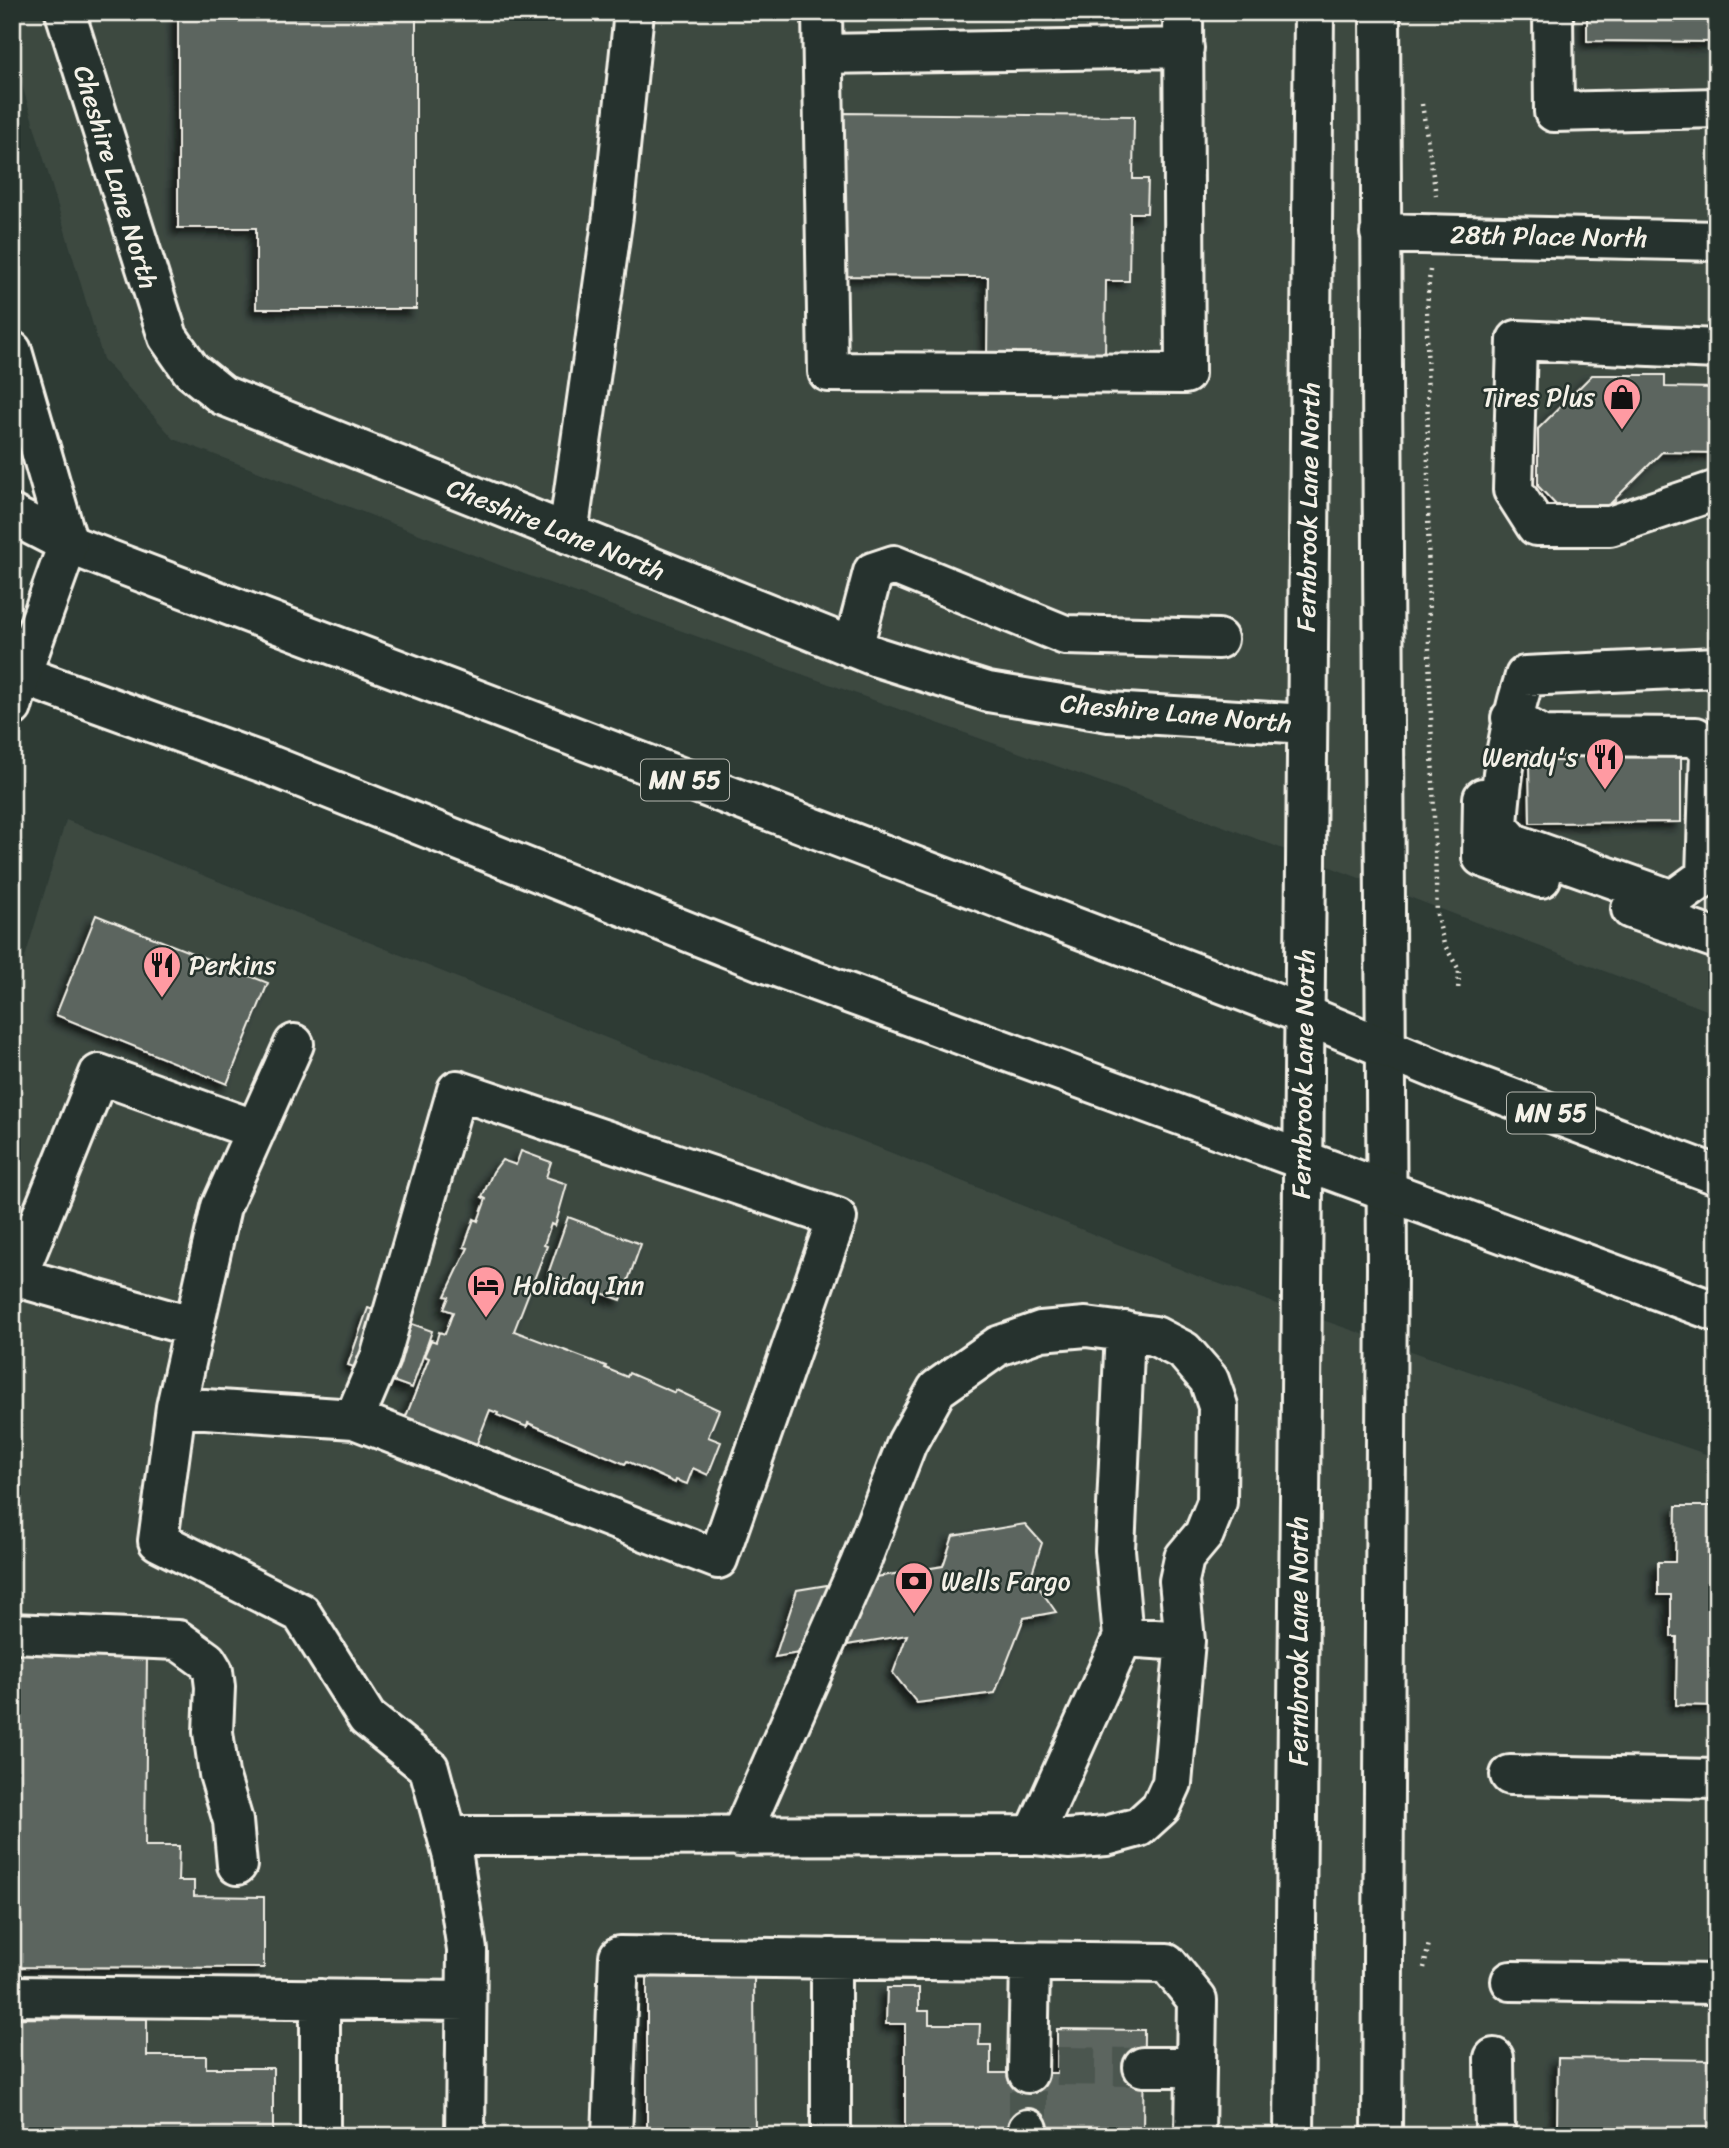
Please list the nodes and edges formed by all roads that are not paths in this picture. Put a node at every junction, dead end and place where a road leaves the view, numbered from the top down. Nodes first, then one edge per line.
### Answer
1 (65, 12) edge
2 (634, 12) edge
3 (822, 12) edge
4 (1314, 12) edge
5 (1380, 12) edge
6 (1553, 12) edge
7 (1183, 30) edge
8 (823, 54) junction
9 (1717, 108) edge
10 (1380, 233) junction
11 (1717, 242) edge
12 (1717, 349) edge
13 (12, 351) edge
14 (1717, 490) edge
15 (12, 515) edge
16 (568, 534) junction
17 (68, 544) junction
18 (1218, 639) dead end
19 (853, 648) junction
20 (1717, 667) edge
21 (15, 684) edge
22 (1511, 718) junction
23 (1306, 724) junction
24 (1717, 939) edge
25 (1303, 1014) junction
26 (294, 1044) dead end
27 (1385, 1048) junction
28 (256, 1130) junction
29 (1301, 1161) junction
30 (1717, 1175) edge
31 (1386, 1191) junction
32 (1717, 1312) edge
33 (194, 1327) junction
34 (1125, 1331) junction
35 (176, 1407) junction
36 (355, 1419) junction
37 (12, 1633) edge
38 (1122, 1637) junction
39 (1185, 1641) junction
40 (1510, 1775) dead end
41 (1717, 1779) edge
42 (1034, 1835) junction
43 (448, 1836) junction
44 (740, 1837) junction
45 (237, 1865) dead end
46 (831, 1958) junction
47 (1030, 1962) junction
48 (1511, 1981) dead end
49 (1717, 1984) edge
50 (12, 1996) edge
51 (320, 1999) junction
52 (466, 2001) junction
53 (1494, 2058) dead end
54 (1143, 2067) tunnel mouth
55 (1196, 2067) junction
56 (1038, 2068) tunnel mouth
57 (320, 2136) edge
58 (466, 2136) edge
59 (612, 2136) edge
60 (831, 2136) edge
61 (1195, 2136) edge
62 (1294, 2136) edge
63 (1382, 2136) edge
64 (1495, 2136) edge

1 - 16 main road, Cheshire Lane North
2 - 16 main road
3 - 8 main road
4 - 23 main road, Fernbrook Lane North
5 - 10 main road
6 - 9 main road
7 - 8 main road
7 - 8 main road
10 - 11 main road, 28th Place North
10 - 27 main road
12 - 14 main road
13 - 17 main road
15 - 17 main road, MN 55
16 - 19 main road, Cheshire Lane North
17 - 21 main road
17 - 25 main road, MN 55
18 - 19 main road
19 - 23 main road, Cheshire Lane North
20 - 22 main road
21 - 29 main road
22 - 22 main road
22 - 24 main road
23 - 25 main road, Fernbrook Lane North
25 - 27 main road, MN 55
25 - 29 main road, Fernbrook Lane North
26 - 28 main road
27 - 30 main road, MN 55
27 - 31 main road
28 - 33 main road
28 - 33 main road
29 - 31 main road
29 - 62 main road, Fernbrook Lane North
31 - 32 main road
31 - 63 main road
33 - 35 main road
34 - 38 main road
34 - 39 main road
34 - 44 main road
35 - 36 main road
35 - 43 main road
36 - 36 main road
37 - 45 main road
38 - 39 main road
38 - 42 main road
39 - 42 main road
40 - 41 main road
42 - 44 main road
43 - 44 main road
43 - 52 main road
46 - 47 main road
46 - 59 main road
46 - 60 main road
47 - 55 main road
47 - 56 main road
48 - 49 main road
50 - 51 main road
51 - 52 main road
51 - 57 main road
52 - 58 main road
53 - 64 main road
54 - 55 main road
55 - 61 main road

